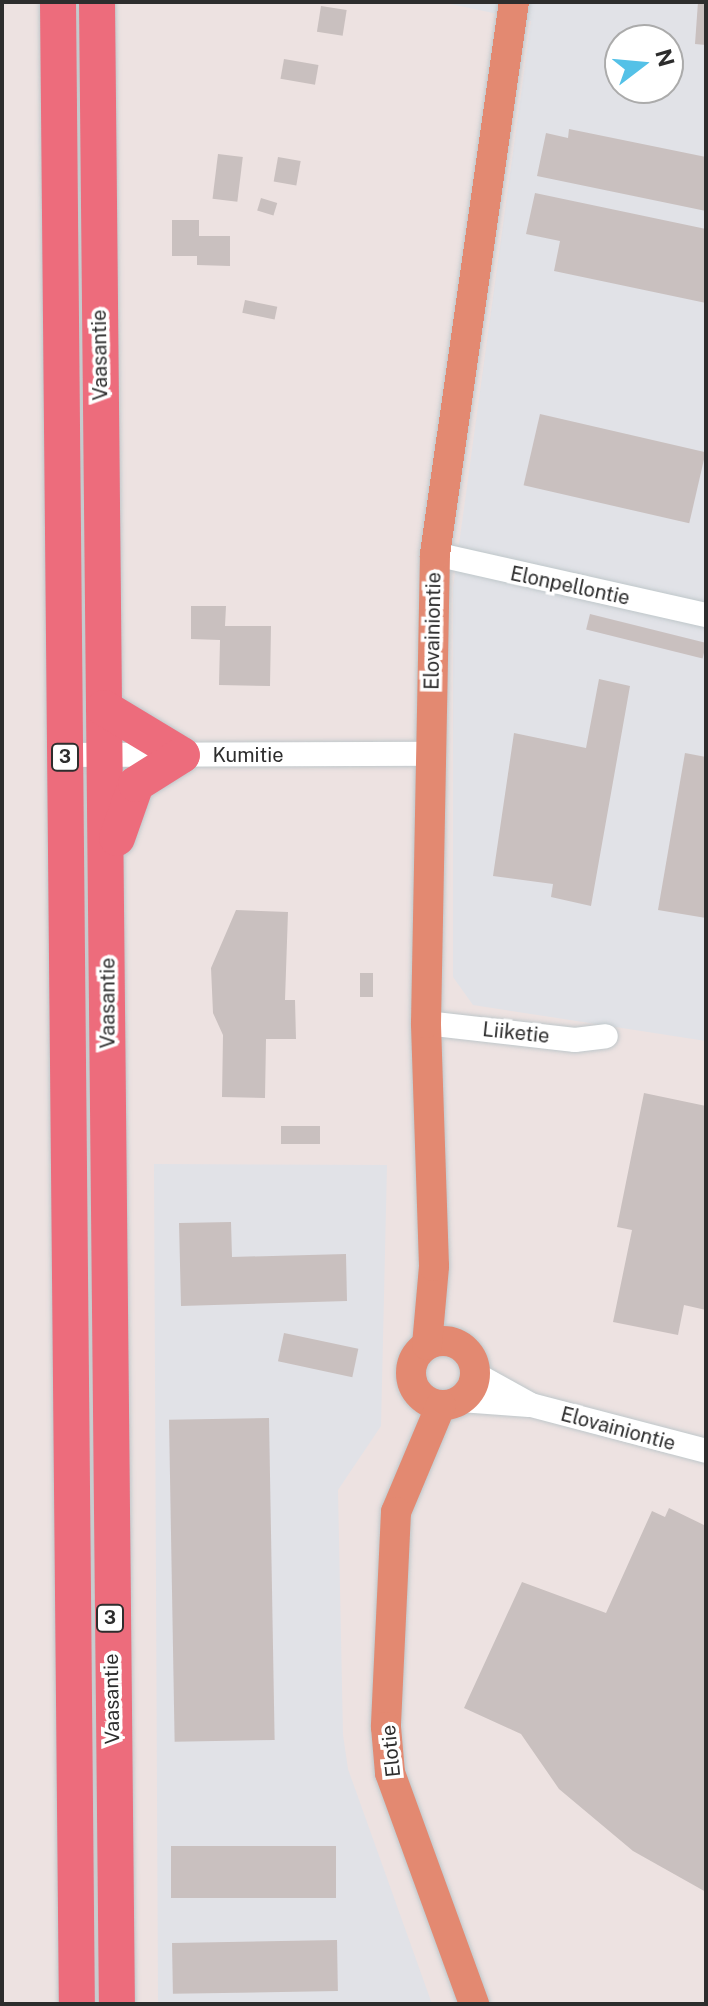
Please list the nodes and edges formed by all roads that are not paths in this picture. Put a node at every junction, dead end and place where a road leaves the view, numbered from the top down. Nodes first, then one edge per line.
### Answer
1 (58, 2) edge
2 (97, 2) edge
3 (514, 2) edge
4 (435, 554) junction
5 (706, 615) edge
6 (104, 708) junction
7 (431, 754) junction
8 (65, 755) junction
9 (104, 755) junction
10 (182, 755) junction
11 (109, 899) junction
12 (426, 1023) junction
13 (606, 1036) dead end
14 (434, 1266) junction
15 (427, 1345) junction
16 (469, 1361) junction
17 (439, 1398) junction
18 (531, 1405) junction
19 (706, 1451) edge
20 (77, 2004) edge
21 (117, 2004) edge
22 (474, 2004) edge

1 - 8 highway, Vaasantie / 3
2 - 6 highway, Vaasantie / 3
3 - 4 main road, Elovainiontie
4 - 5 street, Elonpellontie
4 - 7 main road, Elovainiontie
6 - 9 highway, Vaasantie / 3
6 - 10 highway
7 - 10 street, Kumitie
7 - 12 main road, Elovainiontie
8 - 9 street, Kumitie
8 - 20 highway, Vaasantie / 3
9 - 10 street, Kumitie
9 - 11 highway, Vaasantie / 3
10 - 11 highway
11 - 21 highway, Vaasantie / 3
12 - 13 street, Liiketie
12 - 14 main road, Elovainiontie
14 - 15 main road, Elovainiontie
14 - 16 main road, Elovainiontie
15 - 16 main road
15 - 17 main road, Elovainiontie
16 - 17 main road
16 - 18 street, Elovainiontie
17 - 18 street, Elovainiontie
17 - 22 main road, Elotie
18 - 19 street, Elovainiontie

